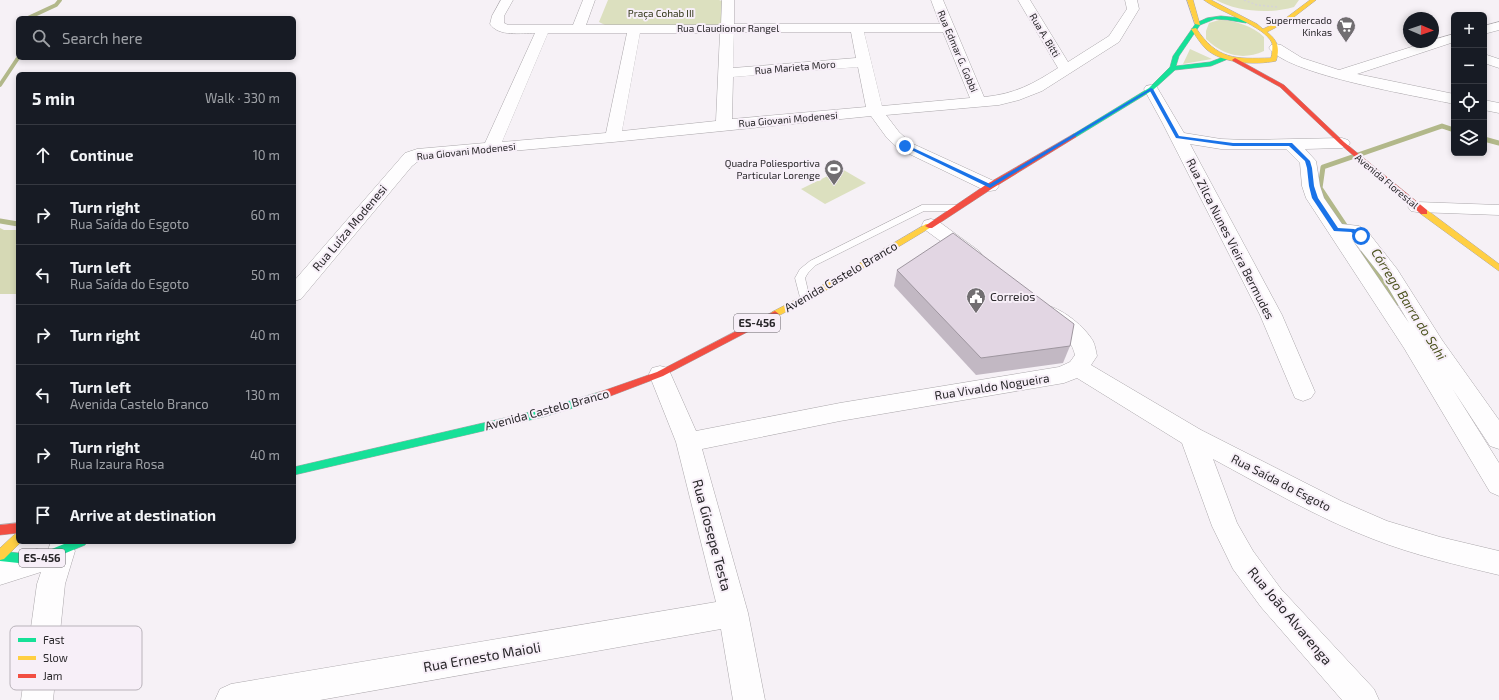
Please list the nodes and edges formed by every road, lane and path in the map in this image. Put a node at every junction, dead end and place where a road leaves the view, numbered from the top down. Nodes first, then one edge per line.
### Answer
1 (507, 0) edge
2 (589, 0) edge
3 (728, 0) edge
4 (937, 0) edge
5 (1024, 0) edge
6 (1131, 0) edge
7 (1190, 0) edge
8 (1207, 0) edge
9 (1244, 0) edge
10 (1313, 0) edge
11 (1280, 7) dead end
12 (1246, 21) junction
13 (1196, 26) junction
14 (1499, 26) edge
15 (728, 27) junction
16 (578, 28) junction
17 (948, 28) junction
18 (543, 29) junction
19 (634, 29) junction
20 (857, 29) junction
21 (1487, 29) edge
22 (1264, 31) junction
23 (1450, 42) edge
24 (1230, 59) junction
25 (1487, 59) edge
26 (863, 62) junction
27 (1277, 63) junction
28 (1499, 64) edge
29 (1173, 68) junction
30 (1066, 70) junction
31 (726, 73) junction
32 (1336, 73) junction
33 (1282, 86) junction
34 (1151, 89) junction
35 (1451, 98) edge
36 (979, 102) junction
37 (1487, 106) edge
38 (1499, 108) edge
39 (875, 111) junction
40 (724, 125) junction
41 (613, 137) junction
42 (1178, 137) junction
43 (1342, 143) junction
44 (1291, 144) junction
45 (491, 148) junction
46 (406, 162) joint
47 (990, 186) junction
48 (1417, 207) junction
49 (956, 208) junction
50 (1499, 210) edge
51 (931, 225) junction
52 (1336, 230) junction
53 (986, 265) edge
54 (1499, 268) edge
55 (296, 292) edge
56 (805, 298) junction
57 (1034, 302) edge
58 (1078, 368) junction
59 (660, 374) junction
60 (1303, 392) dead end
61 (1192, 437) junction
62 (1499, 439) edge
63 (688, 442) junction
64 (296, 471) edge
65 (1499, 485) edge
66 (16, 528) edge
67 (0, 530) edge
68 (16, 540) edge
69 (71, 545) edge
70 (0, 556) edge
71 (1499, 563) edge
72 (40, 565) junction
73 (0, 572) edge
74 (733, 613) junction
75 (39, 626) edge
76 (37, 690) edge
77 (37, 700) edge
78 (231, 700) edge
79 (749, 700) edge
80 (1363, 700) edge

1 - 18 street, Rua Claudionor Rangel
2 - 16 street
3 - 15 street
4 - 17 street, Rua Edmar G. Gobbi
5 - 30 street, Rua A. Bitti
6 - 30 street, Rua Giovani Modenesi
7 - 13 main road
8 - 12 main road
9 - 11 path
10 - 22 main road
12 - 13 main road
12 - 22 main road
13 - 24 main road, Avenida Florestal
13 - 29 main road, Avenida Castelo Branco
14 - 21 street
15 - 19 street, Rua Claudionor Rangel
15 - 20 street, Rua Claudionor Rangel
15 - 31 street
16 - 18 street, Rua Claudionor Rangel
16 - 19 street, Rua Claudionor Rangel
17 - 20 street, Rua Claudionor Rangel
17 - 36 street, Rua Edmar G. Gobbi
18 - 45 street
19 - 41 street
20 - 26 street
22 - 27 main road
23 - 32 street
24 - 27 main road
24 - 29 main road
24 - 33 main road, Avenida Florestal
25 - 28 street
26 - 31 street, Rua Marieta Moro
26 - 39 street
27 - 32 street
27 - 33 main road
29 - 34 main road, Avenida Castelo Branco / ES-456
30 - 36 street, Rua Giovani Modenesi
31 - 40 street
32 - 35 street
33 - 43 main road, Avenida Florestal
34 - 42 street, Rua Zilca Nunes Vieira Bermudes
34 - 47 main road, Avenida Castelo Branco / ES-456
36 - 39 street, Rua Giovani Modenesi
37 - 38 street
39 - 40 street, Rua Giovani Modenesi
39 - 47 street
40 - 41 street, Rua Giovani Modenesi
41 - 45 street, Rua Giovani Modenesi
42 - 44 street
42 - 60 street, Rua Zilca Nunes Vieira Bermudes
43 - 44 street
43 - 48 main road, Avenida Florestal
44 - 52 street
45 - 46 street, Rua Giovani Modenesi
46 - 55 street, Rua Luíza Modenesi
47 - 49 main road, Avenida Castelo Branco / ES-456
48 - 50 street
48 - 54 main road, Avenida Florestal
49 - 51 main road, Avenida Castelo Branco / ES-456
49 - 56 lane
51 - 53 street
51 - 56 main road, Avenida Castelo Branco / ES-456
52 - 62 street
52 - 65 street
56 - 59 main road, Avenida Castelo Branco / ES-456
57 - 58 street
58 - 61 street, Rua Saída do Esgoto
58 - 63 street, Rua Vivaldo Nogueira
59 - 63 street, Rua Giosepe Testa
59 - 64 main road, Avenida Castelo Branco / ES-456
61 - 71 street, Rua Saída do Esgoto
61 - 80 street, Rua João Alvarenga
63 - 74 street, Rua Giosepe Testa
66 - 67 main road
68 - 70 main road
69 - 72 street
70 - 72 main road, ES-456
72 - 73 street
72 - 75 street
74 - 78 street, Rua Ernesto Maioli
74 - 79 street, Rua Giosepe Testa
76 - 77 street

